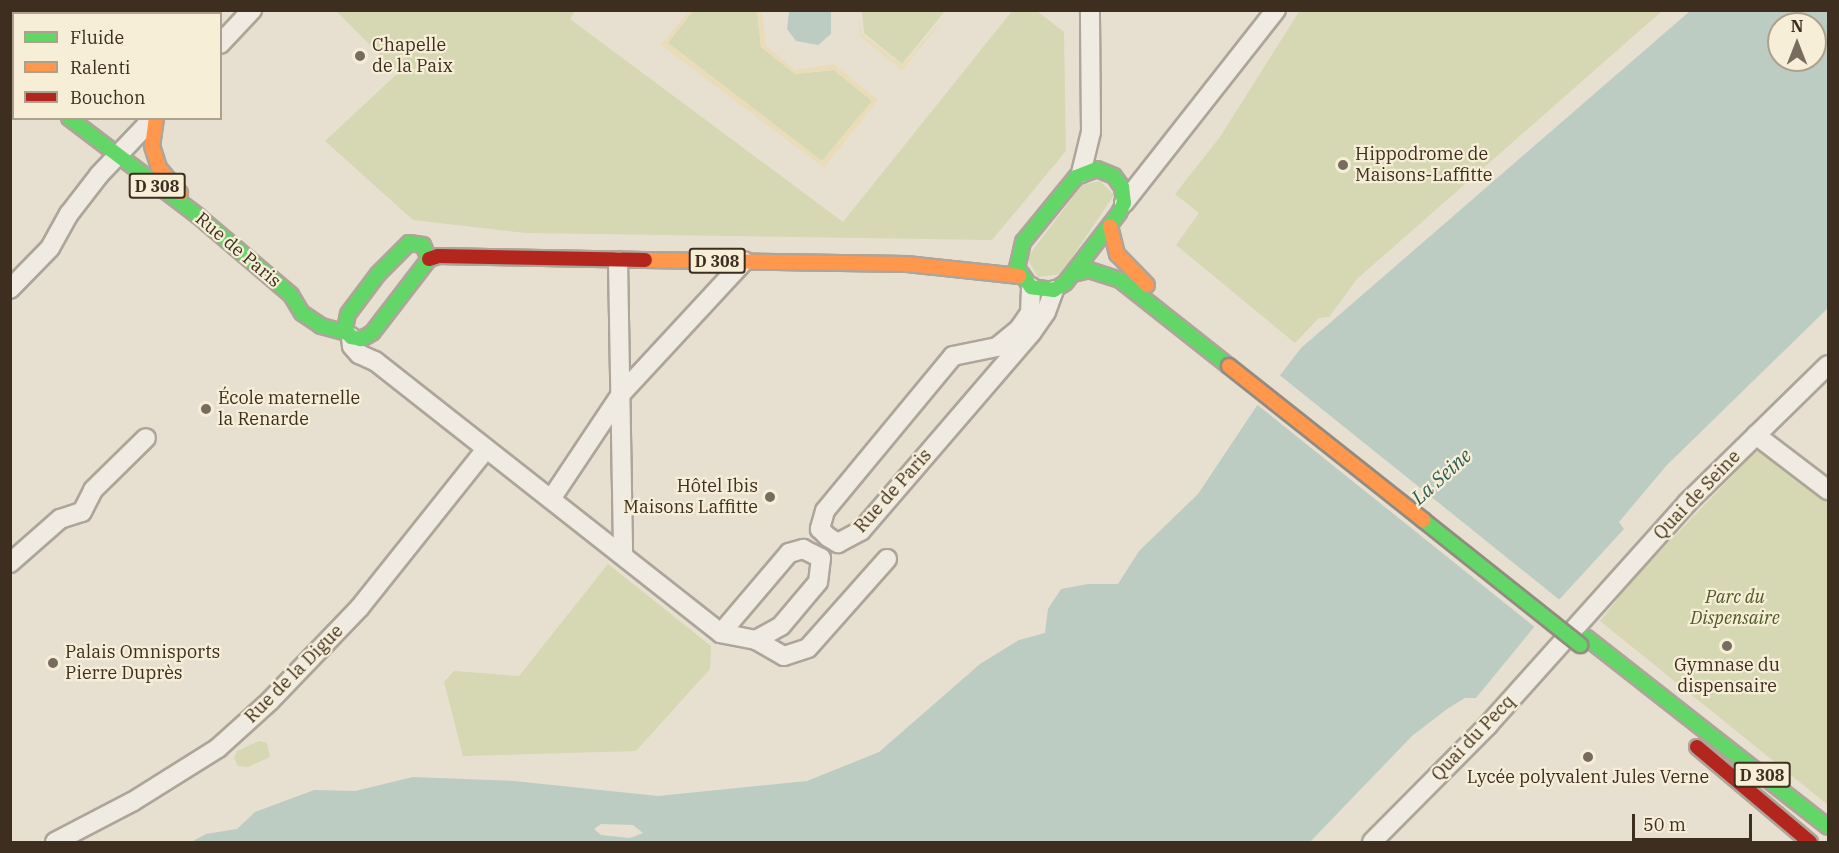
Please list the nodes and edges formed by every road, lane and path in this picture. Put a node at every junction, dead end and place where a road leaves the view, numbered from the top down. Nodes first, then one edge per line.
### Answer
1 (252, 10) edge
2 (1090, 10) edge
3 (1276, 10) edge
4 (222, 42) edge
5 (71, 120) edge
6 (153, 120) edge
7 (155, 120) edge
8 (1091, 132) junction
9 (116, 156) junction
10 (1148, 170) junction
11 (1081, 173) junction
12 (1110, 173) junction
13 (1124, 203) junction
14 (198, 216) junction
15 (1110, 226) junction
16 (409, 243) junction
17 (989, 257) dead end
18 (429, 258) junction
19 (528, 258) junction
20 (618, 261) junction
21 (744, 261) junction
22 (907, 264) junction
23 (1073, 274) junction
24 (1025, 281) junction
25 (10, 289) edge
26 (1054, 290) junction
27 (291, 296) junction
28 (308, 300) dead end
29 (333, 305) dead end
30 (354, 305) junction
31 (355, 336) junction
32 (1232, 362) junction
33 (1828, 365) edge
34 (621, 394) junction
35 (1756, 435) junction
36 (146, 438) dead end
37 (486, 448) junction
38 (1828, 490) edge
39 (551, 499) junction
40 (623, 555) junction
41 (887, 559) dead end
42 (10, 563) edge
43 (721, 633) junction
44 (1580, 638) junction
45 (756, 640) junction
46 (1659, 714) dead end
47 (1828, 826) edge
48 (55, 843) edge
49 (1372, 843) edge
50 (1810, 843) edge
51 (1825, 843) edge

1 - 4 street
2 - 8 street
3 - 10 street
5 - 9 main road, Rue de Paris / D 308
6 - 9 street
7 - 14 main road
8 - 11 street
8 - 12 street
9 - 14 main road, Rue de Paris / D 308
9 - 25 street
10 - 12 street
10 - 13 street
11 - 12 main road
11 - 24 main road
12 - 13 main road
13 - 15 main road
14 - 27 main road, Rue de Paris / D 308
15 - 23 main road
15 - 32 main road, D 308
16 - 18 main road
16 - 19 main road, D 308
16 - 30 main road
17 - 22 main road, D 308
18 - 19 main road, D 308
18 - 31 main road
19 - 20 main road, D 308
20 - 21 main road, D 308
20 - 34 street
21 - 22 main road, D 308
21 - 34 street
22 - 24 main road, D 308
23 - 26 main road
23 - 32 main road, D 308
24 - 26 main road
24 - 26 street, Rue de Paris
27 - 28 main road, Rue de Paris / D 308
27 - 31 main road, Rue de Paris / D 308
29 - 30 main road
30 - 31 main road
31 - 37 street
32 - 44 main road, D 308, bridge
33 - 35 street, Quai de Seine
34 - 39 street
34 - 40 street
35 - 38 street
35 - 44 street, Quai de Seine
36 - 42 street
37 - 39 street
37 - 48 street, Rue de la Digue
39 - 40 street
40 - 43 street
41 - 45 street
43 - 45 street
43 - 45 street
44 - 46 main road, D 308
44 - 47 main road, D 308
44 - 49 street, Quai du Pecq
50 - 51 main road, D 308

